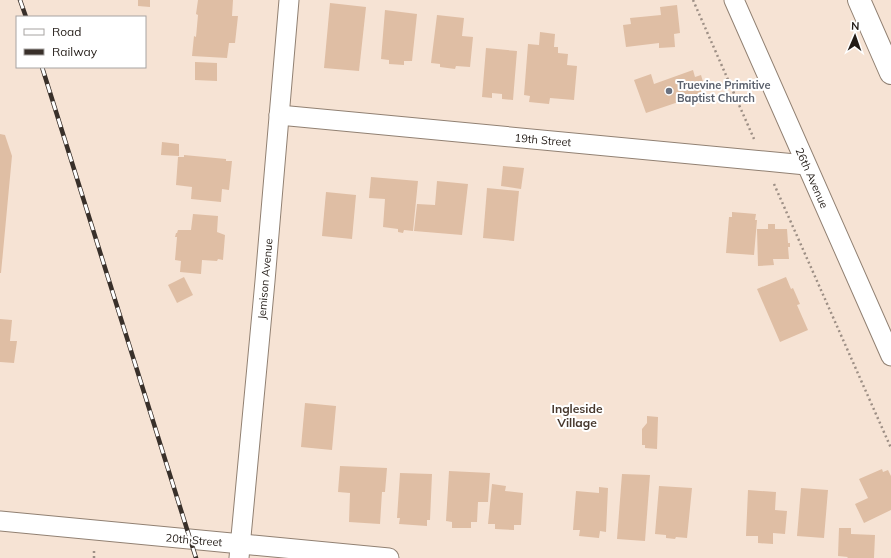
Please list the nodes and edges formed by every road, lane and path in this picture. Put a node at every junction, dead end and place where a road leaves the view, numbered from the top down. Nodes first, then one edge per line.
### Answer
1 (289, 0) edge
2 (693, 0) edge
3 (734, 0) edge
4 (859, 0) edge
5 (891, 73) edge
6 (279, 115) junction
7 (763, 160) junction
8 (806, 164) junction
9 (891, 356) edge
10 (891, 448) edge
11 (0, 521) edge
12 (239, 551) edge
13 (389, 558) edge

1 - 6 street, Jemison Avenue
2 - 7 path
3 - 8 street, 26th Avenue
4 - 5 highway
6 - 7 street, 19th Street
6 - 12 street, Jemison Avenue
7 - 8 street, 19th Street
7 - 10 path
8 - 9 street, 26th Avenue
11 - 12 street, 20th Street
12 - 13 street, 20th Street

